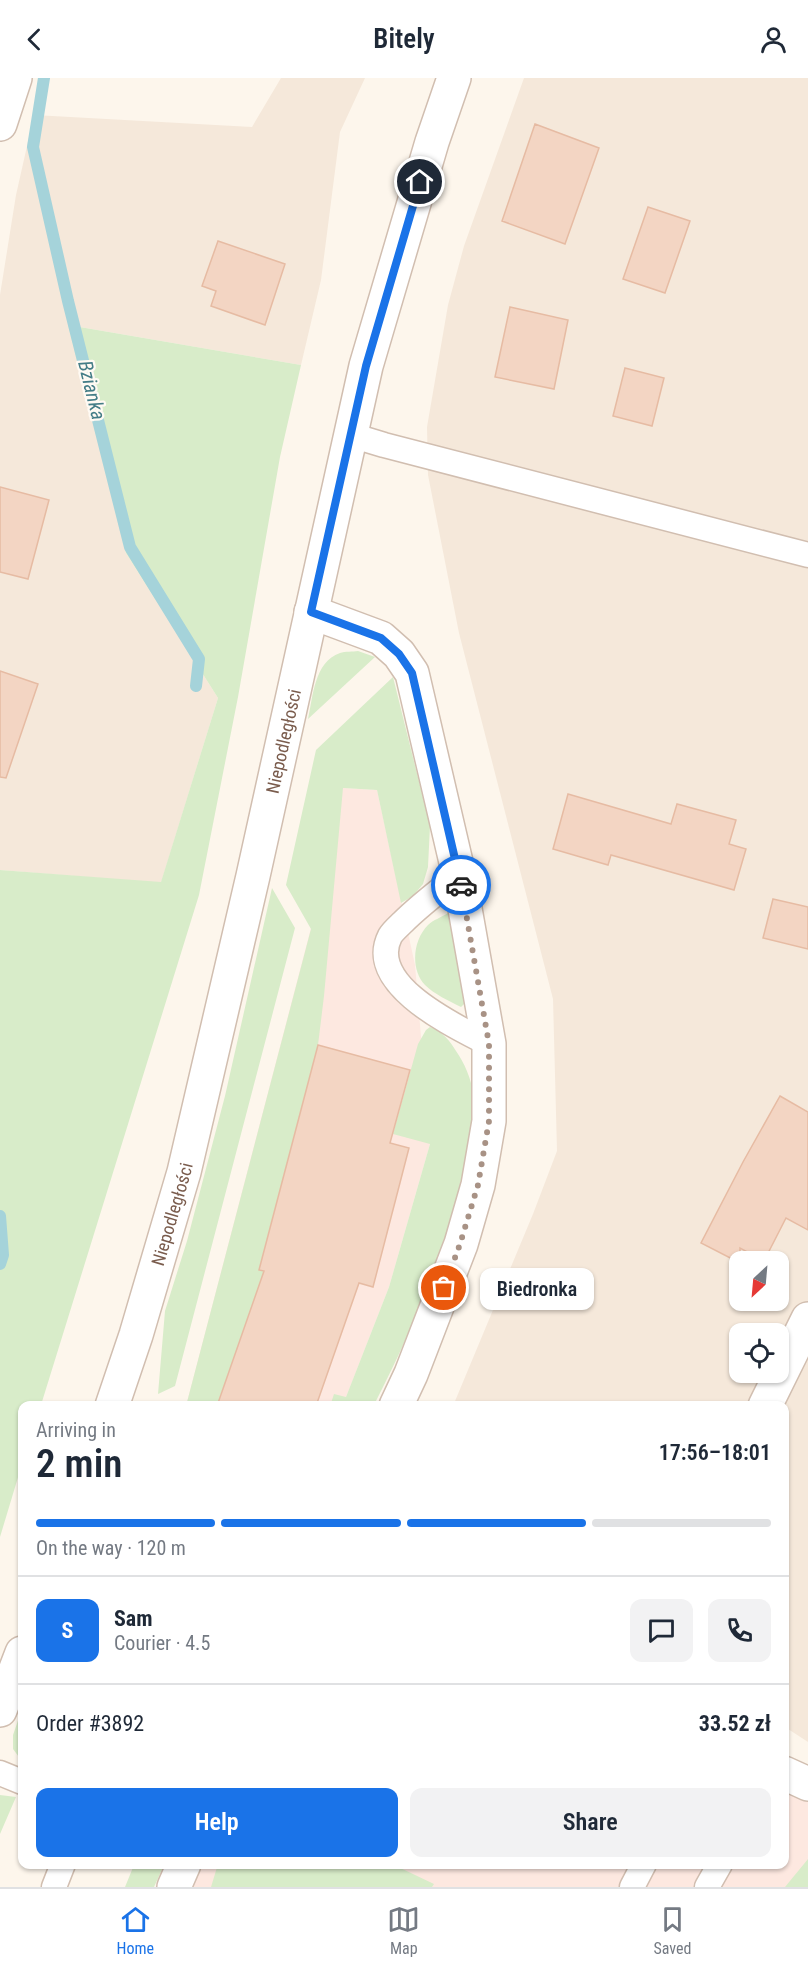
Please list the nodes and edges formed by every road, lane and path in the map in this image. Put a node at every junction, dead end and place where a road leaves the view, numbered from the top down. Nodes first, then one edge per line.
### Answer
1 (15, 78) edge
2 (454, 78) edge
3 (0, 124) edge
4 (351, 435) junction
5 (808, 555) edge
6 (311, 612) junction
7 (459, 874) junction
8 (489, 1044) junction
9 (808, 1319) edge
10 (114, 1401) edge
11 (398, 1401) edge
12 (767, 1401) edge
13 (18, 1663) edge
14 (0, 1710) edge
15 (0, 1773) edge
16 (18, 1780) edge
17 (61, 1869) edge
18 (182, 1869) edge
19 (641, 1869) edge
20 (717, 1869) edge
21 (54, 1887) edge
22 (174, 1887) edge
23 (632, 1887) edge
24 (707, 1887) edge

1 - 3 street
2 - 4 street, Niepodległości
4 - 5 lane
4 - 6 street, Niepodległości
6 - 7 street
6 - 10 street, Niepodległości
7 - 8 street
7 - 8 lane
8 - 11 street
9 - 12 street
13 - 14 street
15 - 16 lane
17 - 21 lane
18 - 22 street
19 - 23 lane
20 - 24 lane

